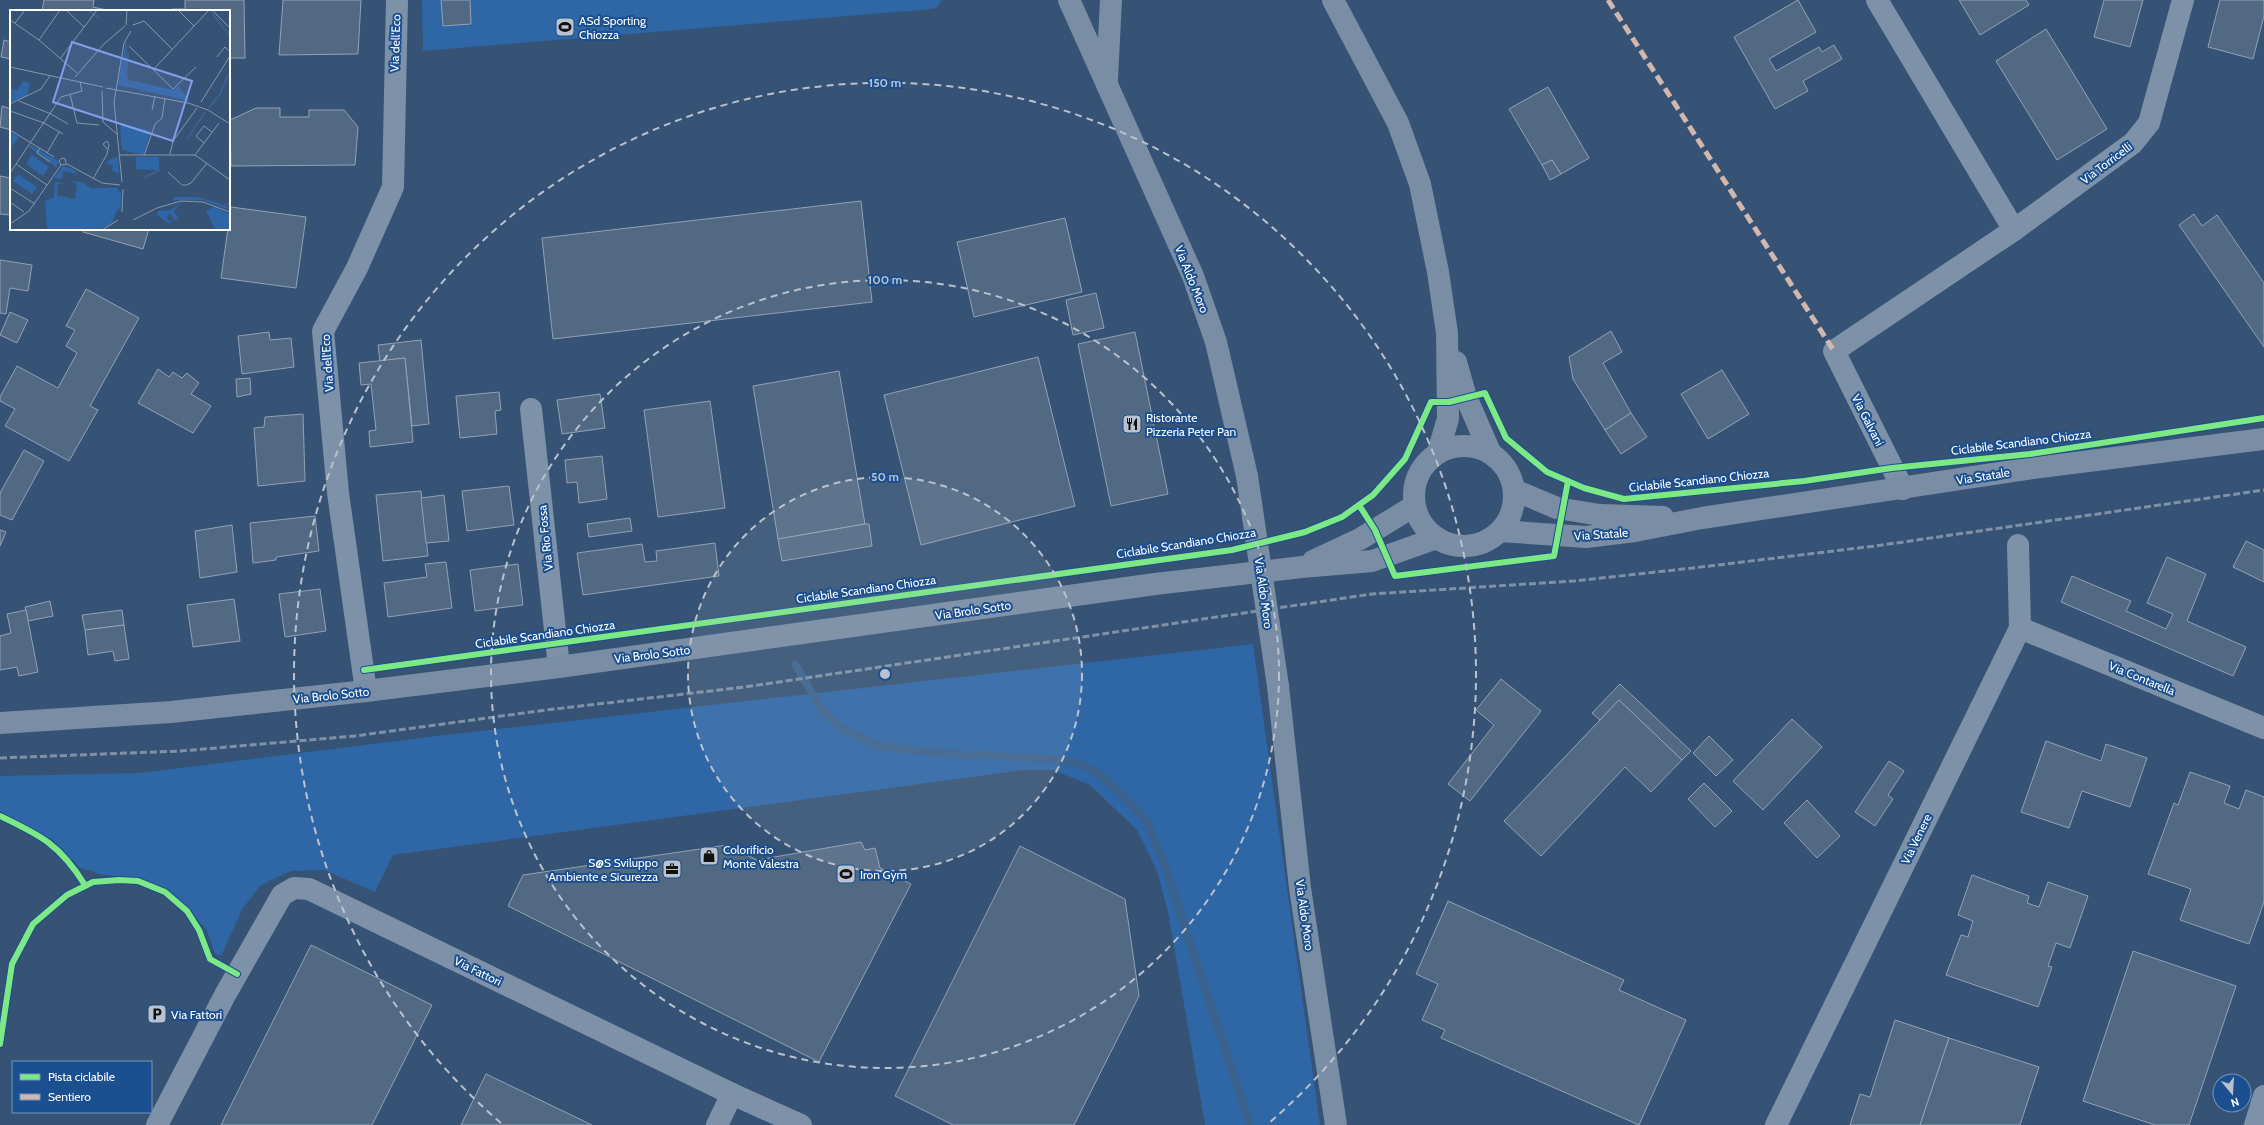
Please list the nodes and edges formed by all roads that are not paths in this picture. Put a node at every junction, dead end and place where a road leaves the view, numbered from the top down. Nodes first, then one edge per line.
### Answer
1 (397, 0) edge
2 (1069, 0) edge
3 (1111, 0) edge
4 (1333, 0) edge
5 (1877, 0) edge
6 (2182, 0) edge
7 (1107, 84) junction
8 (2014, 230) junction
9 (1448, 333) junction
10 (1834, 351) joint
11 (531, 409) dead end
12 (2264, 439) edge
13 (1438, 452) junction
14 (1490, 452) junction
15 (1903, 489) junction
16 (1514, 490) junction
17 (1414, 506) junction
18 (1702, 518) junction
19 (1500, 531) junction
20 (1437, 538) junction
21 (2018, 545) dead end
22 (1302, 566) junction
23 (2020, 628) junction
24 (559, 667) junction
25 (366, 691) junction
26 (0, 723) edge
27 (2264, 728) edge
28 (732, 1094) junction
29 (2264, 1096) edge
30 (157, 1125) edge
31 (717, 1125) edge
32 (802, 1125) edge
33 (1336, 1125) edge
34 (1776, 1125) edge
35 (2255, 1125) edge

1 - 25 street, Via dell'Eco
2 - 7 main road, Via Aldo Moro
3 - 7 main road, Via Aldo Moro
4 - 9 main road
5 - 8 street
6 - 8 street, Via Torricelli
7 - 33 main road, Via Aldo Moro, bridge
8 - 10 street, Via Torricelli
9 - 13 main road
9 - 14 main road
10 - 15 street, Via Galvani
11 - 24 street, Via Rio Fossa
12 - 15 main road, Via Statale
13 - 14 main road
13 - 17 main road
14 - 16 main road
15 - 18 main road, Via Statale
16 - 18 main road, Via Statale
16 - 19 main road
17 - 20 main road
17 - 22 main road, Via Brolo Sotto
18 - 19 main road, Via Statale
19 - 20 main road
20 - 22 main road, Via Brolo Sotto
21 - 23 street, Via Venere
22 - 24 main road, Via Brolo Sotto
23 - 27 street, Via Contarella
23 - 34 street, Via Venere
24 - 25 main road, Via Brolo Sotto
25 - 26 main road, Via Brolo Sotto
28 - 30 street, Via Fattori
28 - 31 street
28 - 32 street, Via Fattori
29 - 35 street

